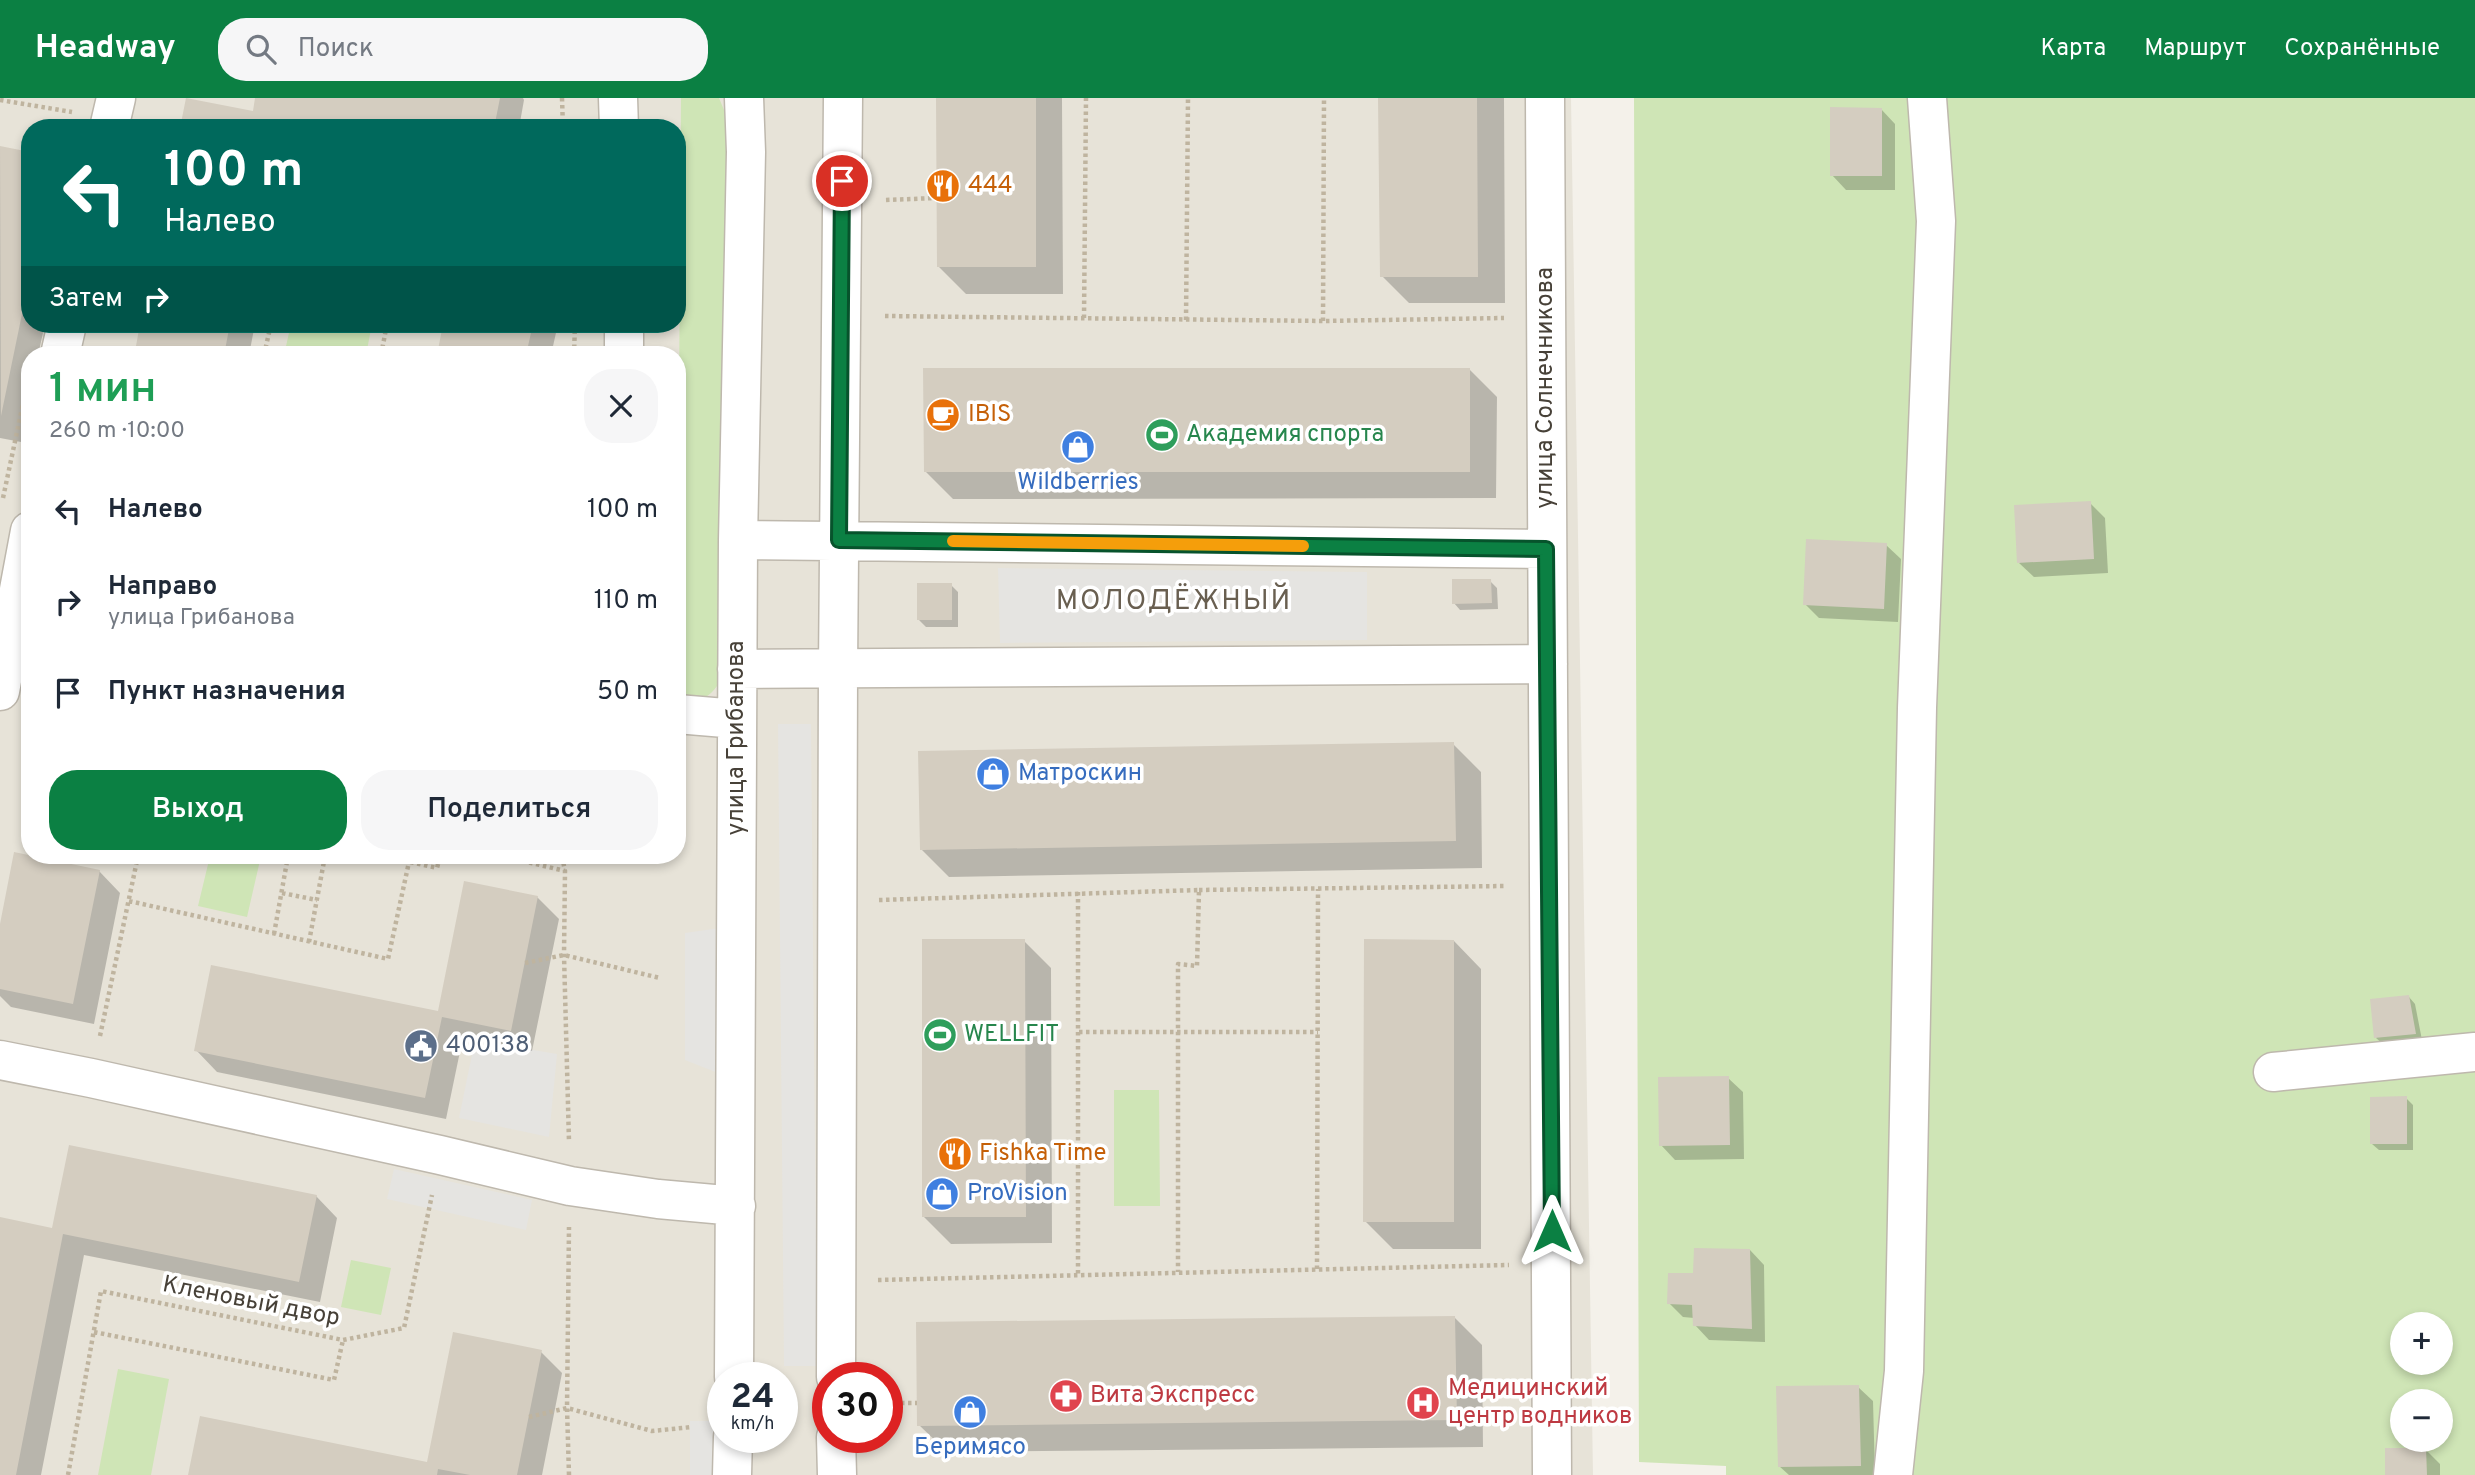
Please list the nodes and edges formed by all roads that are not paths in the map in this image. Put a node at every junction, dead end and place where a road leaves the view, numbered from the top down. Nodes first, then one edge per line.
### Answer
1 (116, 98) edge
2 (618, 98) edge
3 (744, 98) edge
4 (843, 98) edge
5 (1545, 98) edge
6 (1927, 98) edge
7 (111, 119) edge
8 (619, 119) edge
9 (738, 540) junction
10 (839, 540) junction
11 (1546, 549) junction
12 (17, 573) edge
13 (1548, 664) junction
14 (838, 669) junction
15 (737, 670) junction
16 (0, 691) edge
17 (686, 714) edge
18 (737, 719) junction
19 (2475, 1052) edge
20 (0, 1060) edge
21 (2273, 1072) dead end
22 (736, 1206) junction
23 (734, 1362) edge
24 (836, 1362) edge
25 (724, 1453) edge
26 (836, 1453) edge
27 (732, 1475) edge
28 (837, 1475) edge
29 (1552, 1475) edge
30 (1893, 1475) edge

1 - 7 street
2 - 8 street
3 - 9 street, улица Грибанова
4 - 10 street
5 - 11 street, улица Солнечникова
6 - 30 street
9 - 10 street
9 - 15 street, улица Грибанова
10 - 11 street
10 - 14 street
11 - 13 street, улица Солнечникова
12 - 16 street
13 - 14 street
13 - 29 street, улица Солнечникова
14 - 15 street
14 - 24 street
15 - 18 street, улица Грибанова
17 - 18 street
18 - 22 street, улица Грибанова
19 - 21 street
20 - 22 street
22 - 23 street, улица Грибанова
25 - 27 street
26 - 28 street

